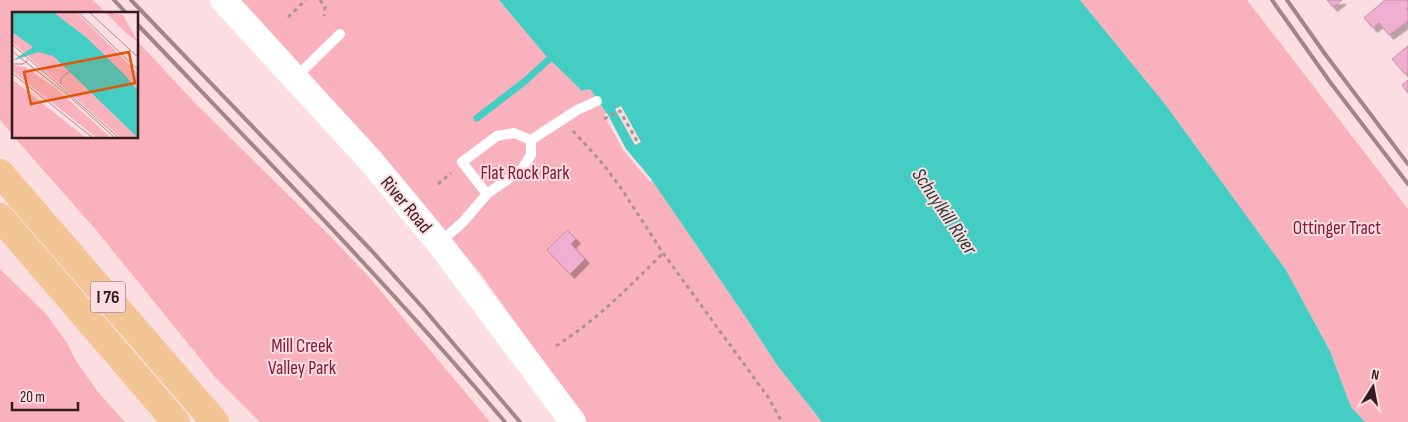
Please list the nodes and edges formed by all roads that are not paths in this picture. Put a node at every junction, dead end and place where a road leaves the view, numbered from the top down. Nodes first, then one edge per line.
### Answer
1 (223, 0) edge
2 (340, 34) dead end
3 (294, 78) junction
4 (597, 101) dead end
5 (531, 140) junction
6 (0, 173) edge
7 (487, 194) junction
8 (0, 217) edge
9 (439, 242) junction
10 (176, 422) edge
11 (215, 422) edge
12 (572, 422) edge

1 - 3 street, River Road
2 - 3 lane
3 - 9 street, River Road
4 - 5 lane
5 - 7 lane
5 - 7 lane
6 - 11 highway, I 76
7 - 9 lane
8 - 10 highway, I 76
9 - 12 street, River Road

